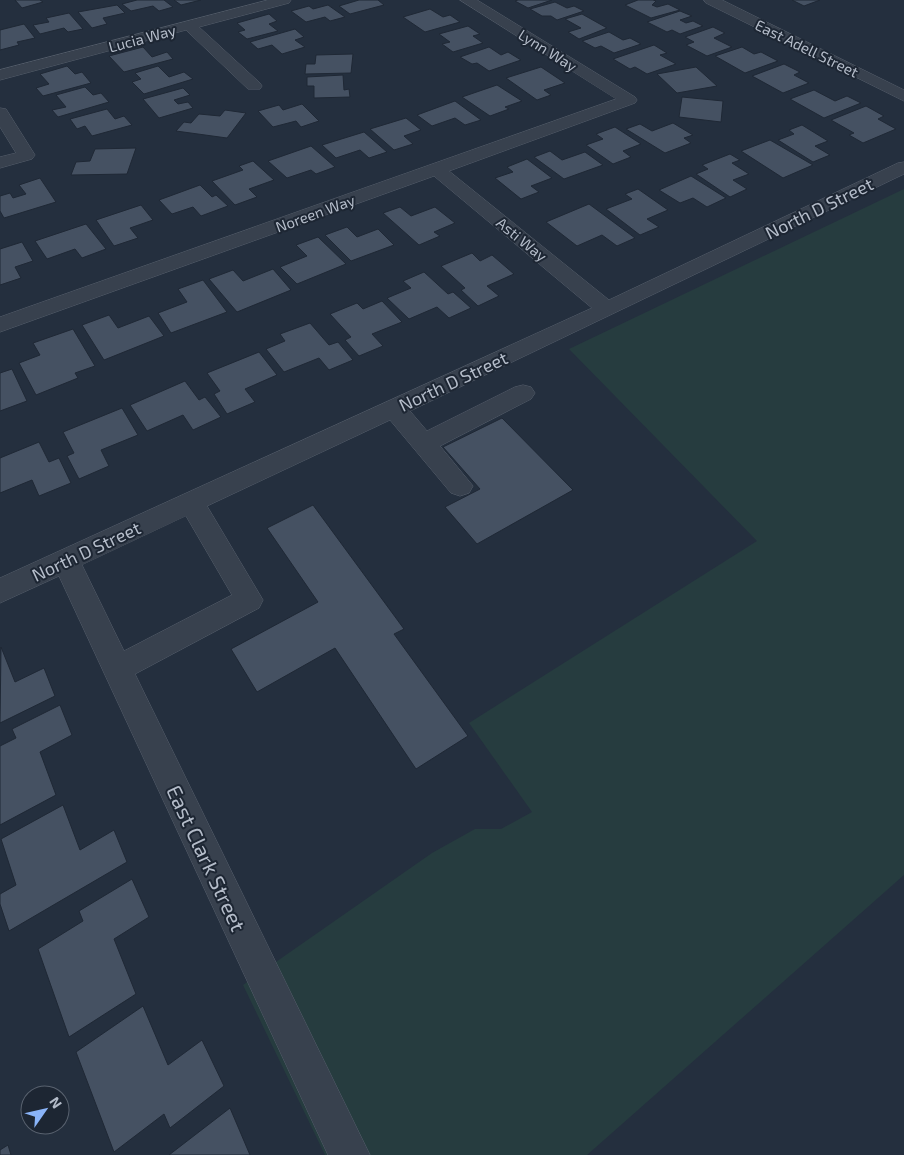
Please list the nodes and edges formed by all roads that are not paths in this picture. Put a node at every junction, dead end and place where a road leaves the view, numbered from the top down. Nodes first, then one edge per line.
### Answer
1 (284, 0) edge
2 (467, 0) edge
3 (710, 0) edge
4 (190, 26) junction
5 (0, 76) edge
6 (254, 86) dead end
7 (904, 96) edge
8 (629, 100) joint
9 (0, 114) edge
10 (0, 163) edge
11 (904, 167) edge
12 (436, 169) junction
13 (607, 309) junction
14 (0, 325) edge
15 (445, 385) junction
16 (523, 393) dead end
17 (394, 408) junction
18 (474, 418) junction
19 (424, 443) junction
20 (460, 486) dead end
21 (191, 503) junction
22 (66, 560) junction
23 (0, 591) edge
24 (117, 670) junction
25 (349, 1155) edge

1 - 4 street, Lucia Way
2 - 8 street, Lynn Way
3 - 7 street, East Adell Street
4 - 5 street, Lucia Way
4 - 6 street
8 - 12 street, Noreen Way
9 - 10 street
11 - 13 street, North D Street
12 - 13 street, Asti Way
12 - 14 street, Noreen Way
13 - 15 street, North D Street
15 - 17 street, North D Street
15 - 18 street
16 - 18 street
17 - 19 street
17 - 21 street, North D Street
18 - 19 street
19 - 20 street
21 - 22 street, North D Street
21 - 24 street
22 - 23 street, North D Street
22 - 24 street, East Clark Street
24 - 25 street, East Clark Street

